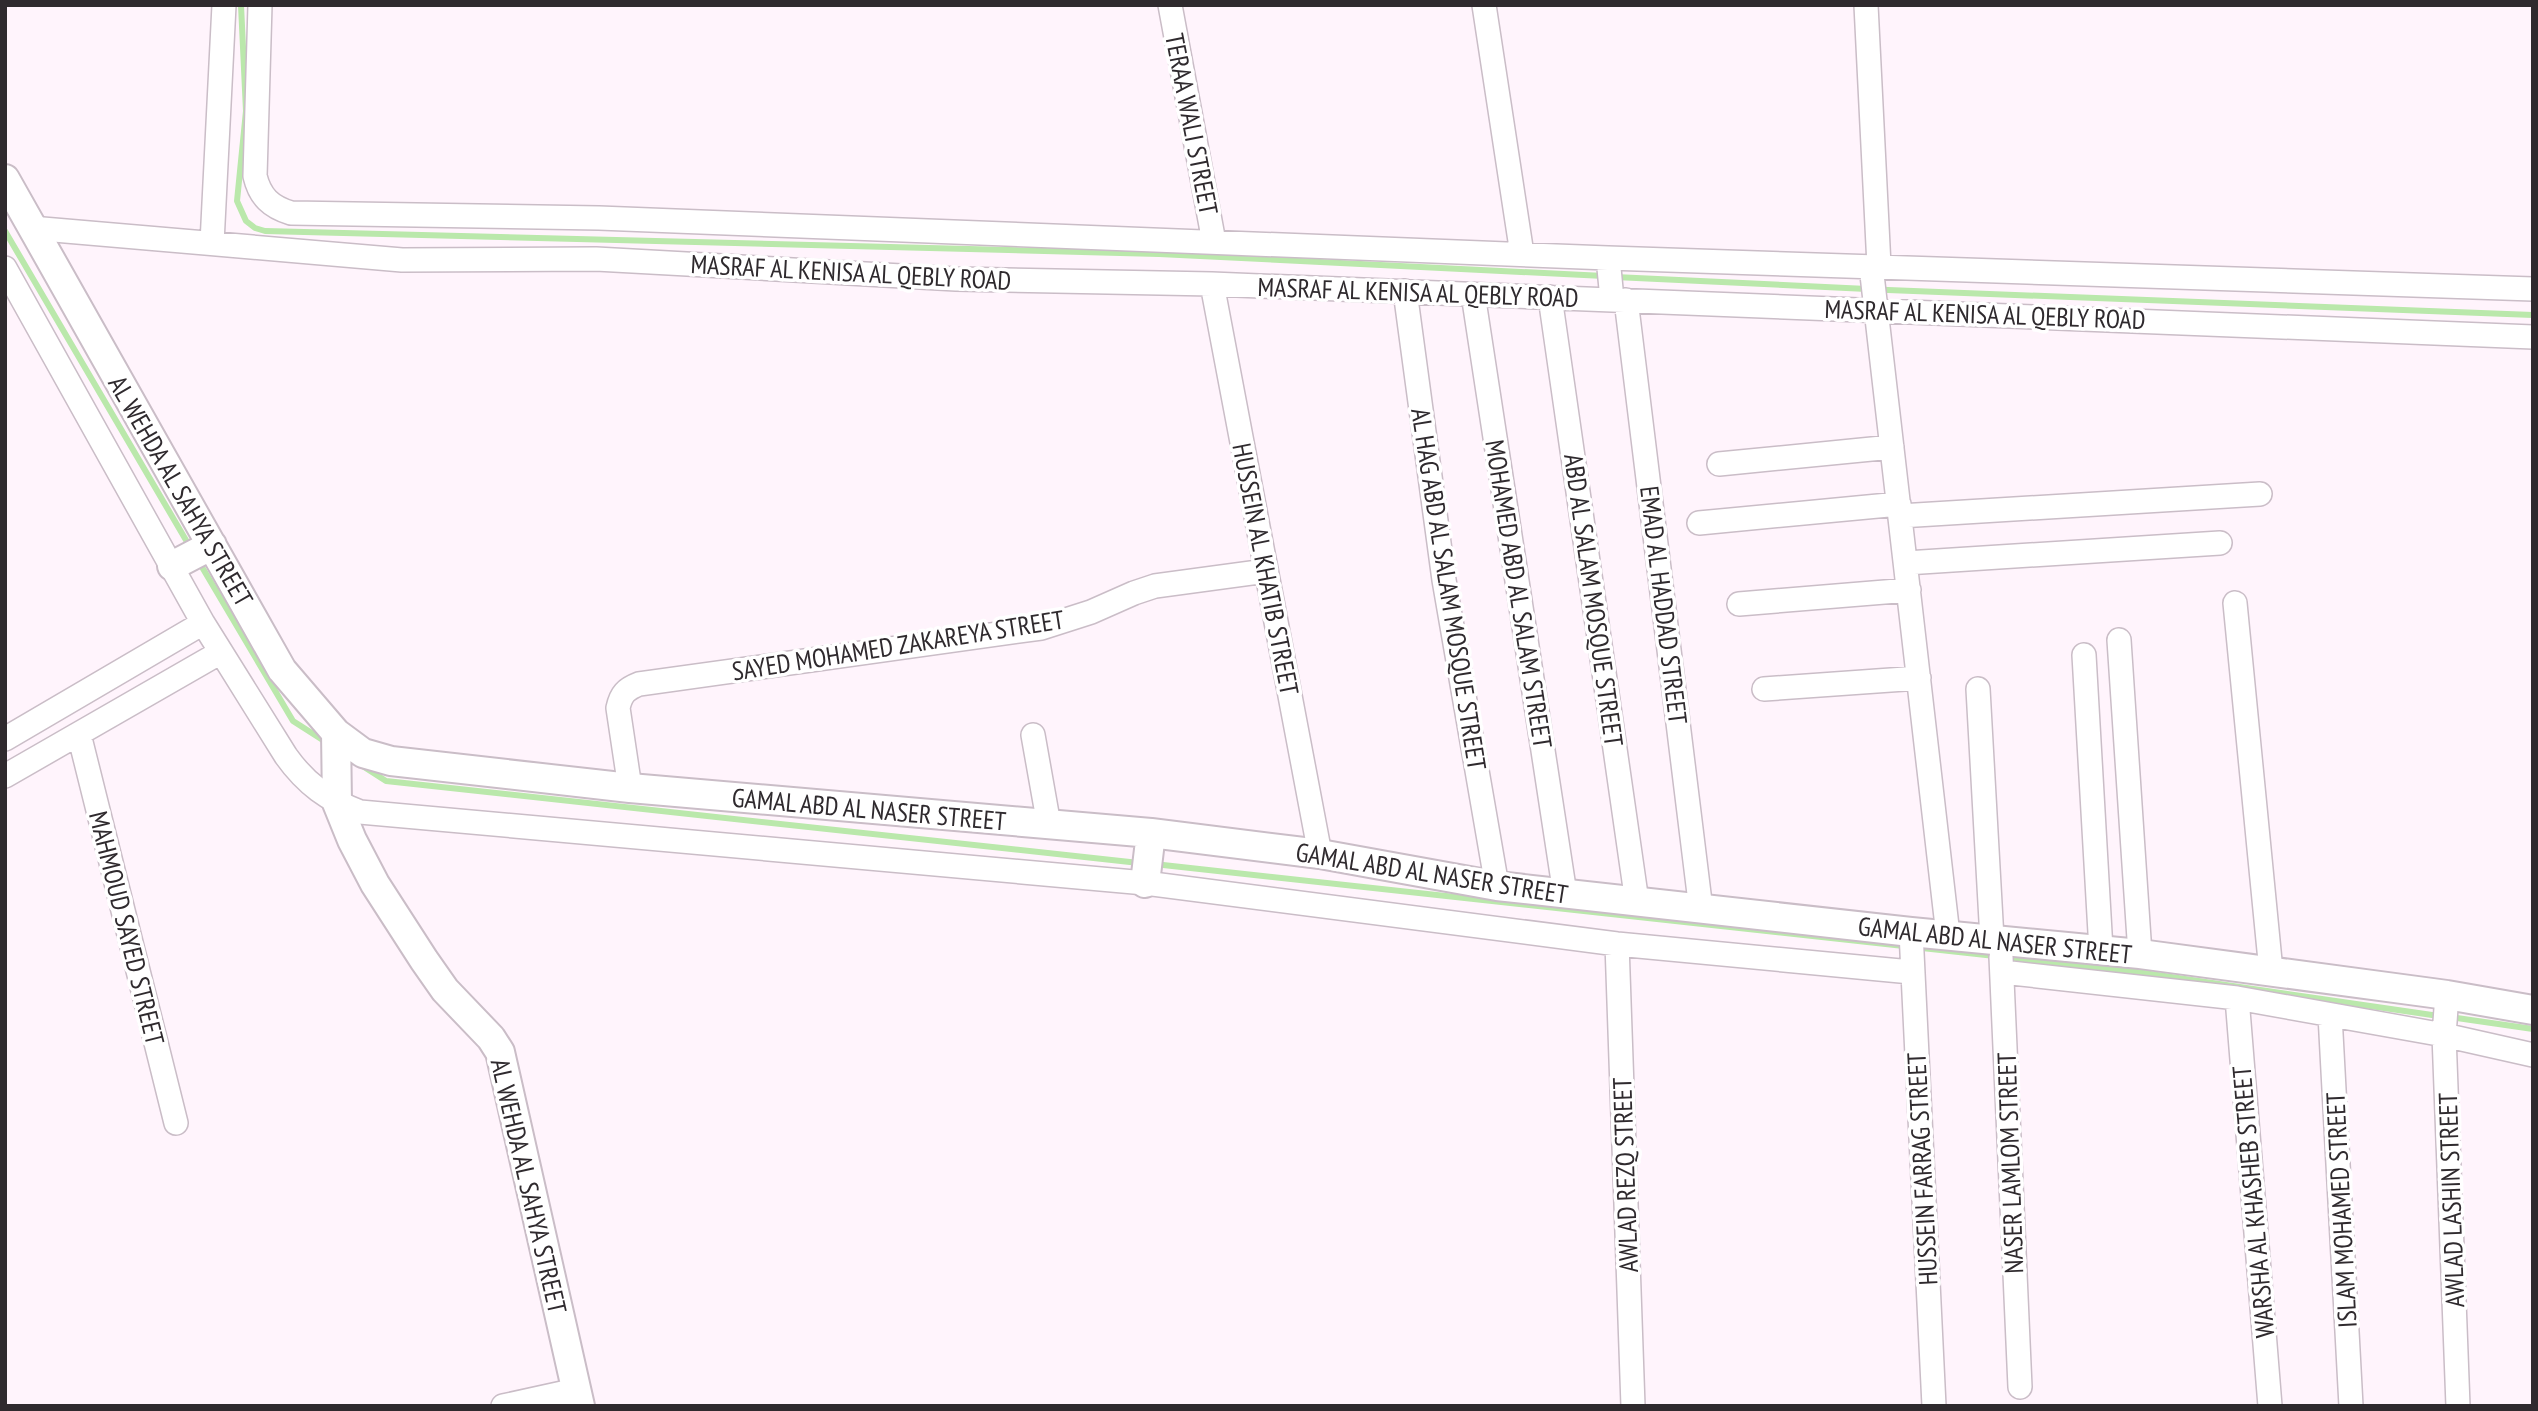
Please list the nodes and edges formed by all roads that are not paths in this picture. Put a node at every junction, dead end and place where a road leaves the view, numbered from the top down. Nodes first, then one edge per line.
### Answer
1 (225, 5) edge
2 (260, 5) edge
3 (1170, 5) edge
4 (1485, 5) edge
5 (1866, 5) edge
6 (7, 187) edge
7 (305, 213) junction
8 (31, 228) junction
9 (1214, 242) junction
10 (212, 243) junction
11 (304, 252) junction
12 (1522, 254) junction
13 (1608, 258) junction
14 (1875, 266) junction
15 (5, 268) edge
16 (1212, 284) junction
17 (2533, 289) edge
18 (1405, 291) junction
19 (1473, 294) junction
20 (1550, 297) junction
21 (1619, 300) junction
22 (1877, 310) junction
23 (2533, 337) edge
24 (1892, 447) junction
25 (1719, 464) dead end
26 (2260, 494) dead end
27 (1900, 510) junction
28 (1699, 523) dead end
29 (2220, 543) dead end
30 (193, 555) junction
31 (1906, 563) junction
32 (1266, 571) junction
33 (1909, 590) junction
34 (2235, 603) dead end
35 (1739, 604) dead end
36 (203, 623) junction
37 (2119, 640) dead end
38 (222, 652) junction
39 (2084, 655) dead end
40 (1919, 678) junction
41 (1764, 689) dead end
42 (1978, 689) dead end
43 (79, 734) junction
44 (1033, 734) dead end
45 (335, 739) junction
46 (5, 740) edge
47 (5, 776) edge
48 (630, 788) junction
49 (337, 791) junction
50 (1049, 825) junction
51 (1150, 838) junction
52 (1320, 854) junction
53 (1145, 879) junction
54 (1497, 886) junction
55 (1565, 894) junction
56 (1637, 902) junction
57 (1701, 910) junction
58 (1948, 935) junction
59 (1617, 944) junction
60 (1911, 948) junction
61 (2101, 950) junction
62 (1999, 952) junction
63 (2140, 954) junction
64 (2272, 971) junction
65 (2237, 998) junction
66 (2533, 1010) edge
67 (2446, 1013) junction
68 (2330, 1014) junction
69 (2533, 1055) edge
70 (176, 1123) dead end
71 (2020, 1387) dead end
72 (578, 1398) edge
73 (503, 1406) edge
74 (1633, 1406) edge
75 (1934, 1406) edge
76 (2270, 1406) edge
77 (2351, 1406) edge
78 (2458, 1406) edge

1 - 10 street
2 - 7 street, MASRAF AL KENISA AL QEBLY ROAD
3 - 9 street, TERAA WALI STREET
4 - 12 street
5 - 14 street
6 - 8 street, AL WEHDA AL SAHYA STREET
7 - 9 street, MASRAF AL KENISA AL QEBLY ROAD
7 - 11 street
8 - 10 street, MASRAF AL KENISA AL QEBLY ROAD
8 - 30 street, AL WEHDA AL SAHYA STREET
9 - 12 street, MASRAF AL KENISA AL QEBLY ROAD
10 - 11 street, MASRAF AL KENISA AL QEBLY ROAD
11 - 16 street, MASRAF AL KENISA AL QEBLY ROAD
12 - 13 street, MASRAF AL KENISA AL QEBLY ROAD
13 - 14 street, MASRAF AL KENISA AL QEBLY ROAD
13 - 21 street, EMAD AL HADDAD STREET
14 - 17 street, MASRAF AL KENISA AL QEBLY ROAD
14 - 22 street
15 - 30 street, AL WEHDA AL SAHYA STREET
16 - 18 street, MASRAF AL KENISA AL QEBLY ROAD
16 - 32 street, HUSSEIN AL KHATIB STREET
18 - 19 street, MASRAF AL KENISA AL QEBLY ROAD
18 - 54 street, AL HAG ABD AL SALAM MOSQUE STREET
19 - 20 street, MASRAF AL KENISA AL QEBLY ROAD
19 - 55 street, MOHAMED ABD AL SALAM STREET
20 - 21 street, MASRAF AL KENISA AL QEBLY ROAD
20 - 56 street, ABD AL SALAM MOSQUE STREET
21 - 22 street, MASRAF AL KENISA AL QEBLY ROAD
21 - 57 street, EMAD AL HADDAD STREET
22 - 23 street, MASRAF AL KENISA AL QEBLY ROAD
22 - 24 street
24 - 25 street
24 - 27 street
26 - 27 street
27 - 28 street
27 - 31 street
29 - 31 street
30 - 36 street, AL WEHDA AL SAHYA STREET
30 - 45 street, AL WEHDA AL SAHYA STREET
31 - 33 street
32 - 48 street, SAYED MOHAMED ZAKAREYA STREET
32 - 52 street, HUSSEIN AL KHATIB STREET
33 - 35 street
33 - 40 street
34 - 64 street
36 - 38 street, AL WEHDA AL SAHYA STREET
36 - 46 street
37 - 63 street
38 - 43 street
38 - 49 street, AL WEHDA AL SAHYA STREET
39 - 61 street
40 - 41 street
40 - 58 street
42 - 62 street, NASER LAMLOM STREET
43 - 47 street
43 - 70 street, MAHMOUD SAYED STREET
44 - 50 street
45 - 48 street, GAMAL ABD AL NASER STREET
45 - 49 street, AL WEHDA AL SAHYA STREET
48 - 50 street, GAMAL ABD AL NASER STREET
49 - 53 street, GAMAL ABD AL NASER STREET
49 - 72 street, AL WEHDA AL SAHYA STREET
50 - 51 street, GAMAL ABD AL NASER STREET
51 - 52 street, GAMAL ABD AL NASER STREET
51 - 53 street
52 - 54 street, GAMAL ABD AL NASER STREET
53 - 59 street, GAMAL ABD AL NASER STREET
54 - 55 street, GAMAL ABD AL NASER STREET
55 - 56 street, GAMAL ABD AL NASER STREET
56 - 57 street, GAMAL ABD AL NASER STREET
57 - 60 street, GAMAL ABD AL NASER STREET
58 - 60 street, GAMAL ABD AL NASER STREET
58 - 62 street, GAMAL ABD AL NASER STREET
59 - 60 street, GAMAL ABD AL NASER STREET
59 - 74 street, AWLAD REZQ STREET
60 - 75 street, HUSSEIN FARRAG STREET
61 - 62 street, GAMAL ABD AL NASER STREET
61 - 63 street, GAMAL ABD AL NASER STREET
62 - 65 street, GAMAL ABD AL NASER STREET
62 - 71 street, NASER LAMLOM STREET
63 - 64 street, GAMAL ABD AL NASER STREET
64 - 67 street, GAMAL ABD AL NASER STREET
65 - 68 street, GAMAL ABD AL NASER STREET
65 - 76 street, WARSHA AL KHASHEB STREET
66 - 67 street, GAMAL ABD AL NASER STREET
67 - 68 street, GAMAL ABD AL NASER STREET
67 - 69 street, GAMAL ABD AL NASER STREET
67 - 78 street, AWLAD LASHIN STREET
68 - 77 street, ISLAM MOHAMED STREET
72 - 73 street

